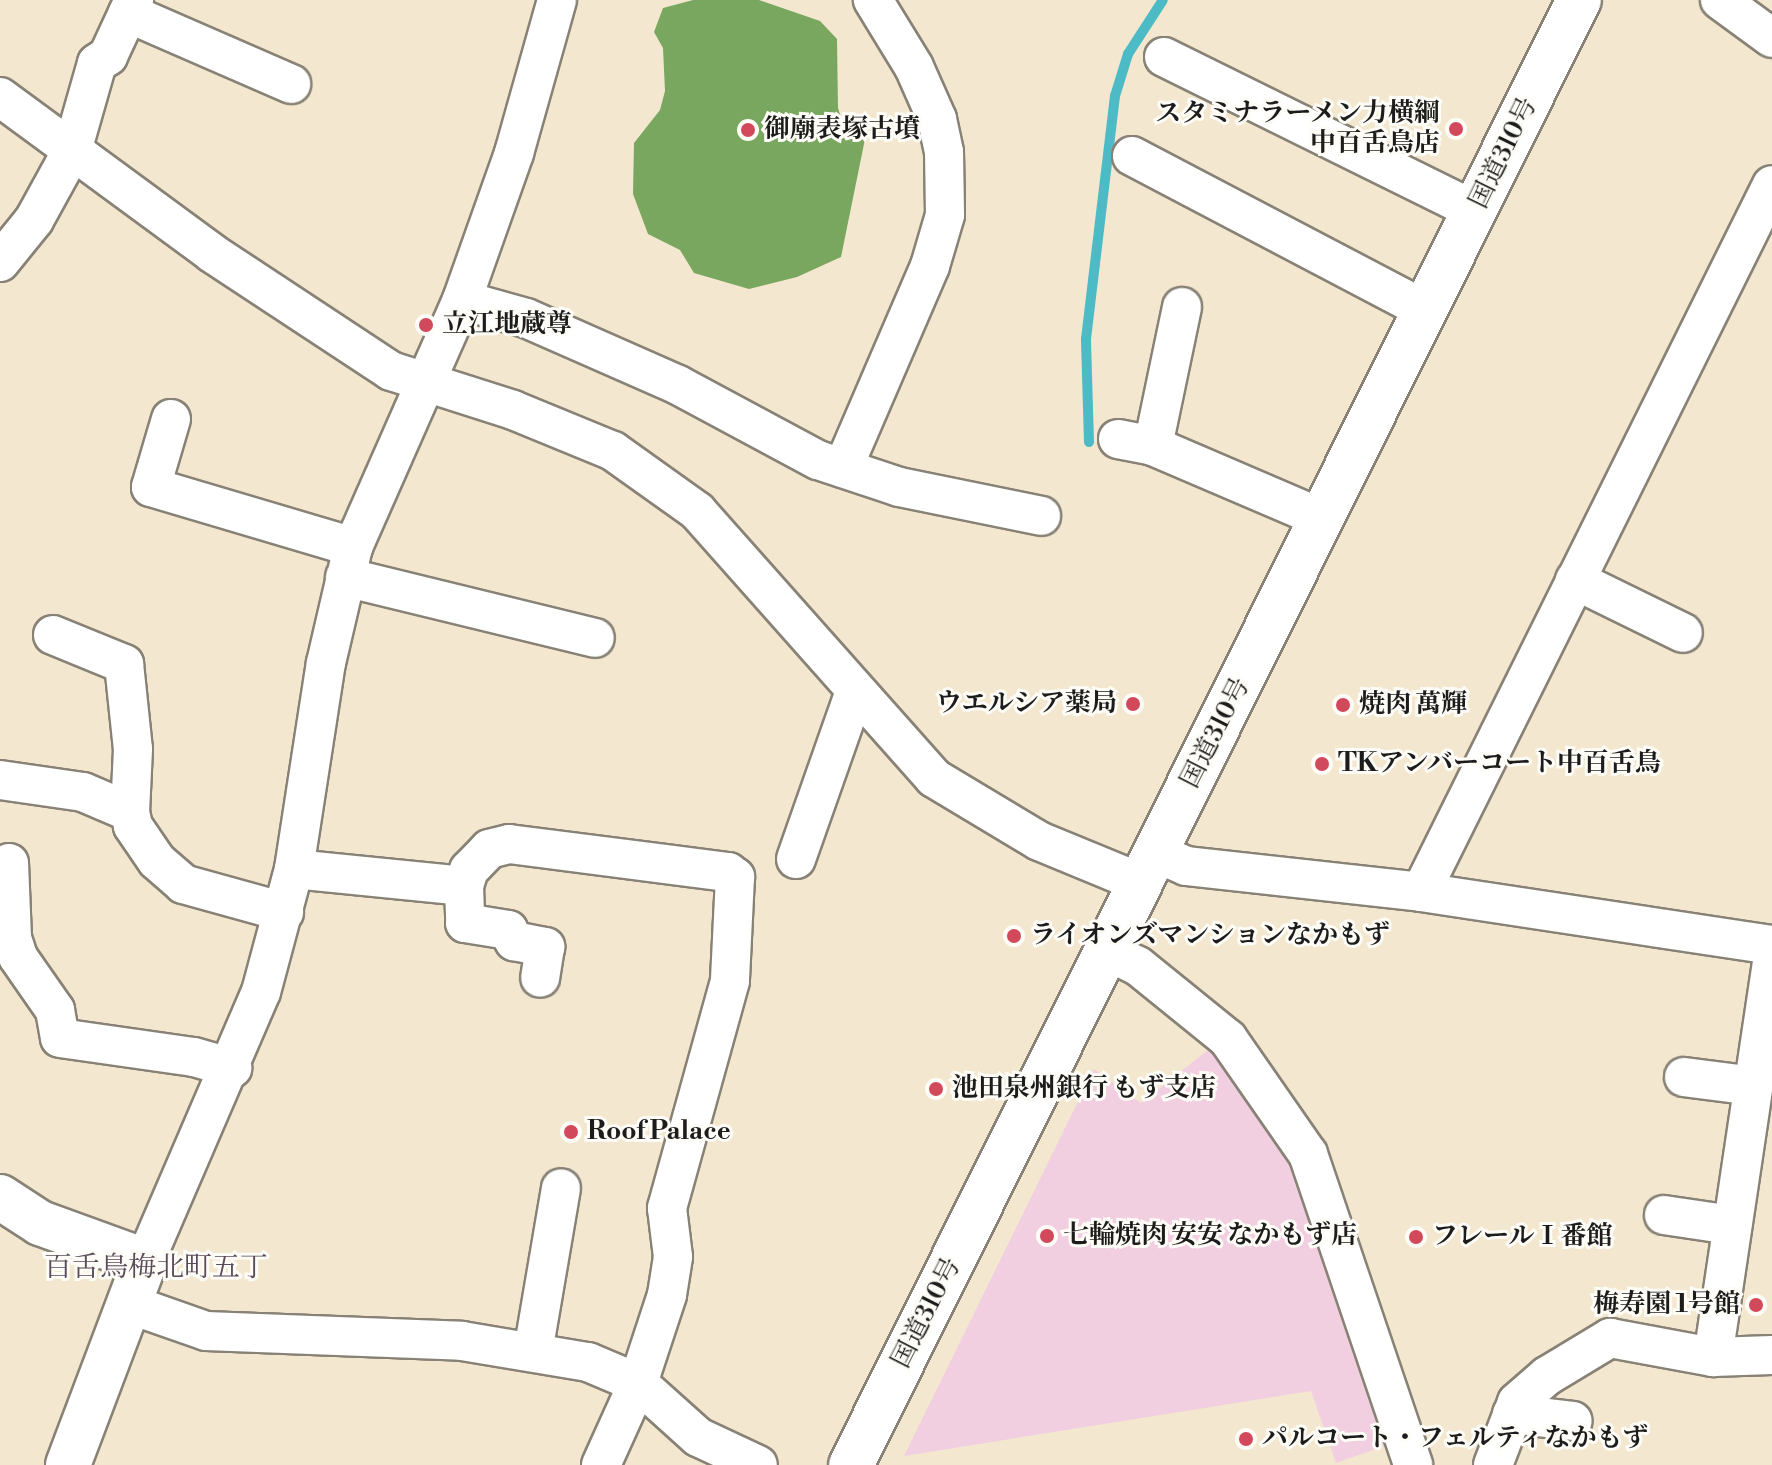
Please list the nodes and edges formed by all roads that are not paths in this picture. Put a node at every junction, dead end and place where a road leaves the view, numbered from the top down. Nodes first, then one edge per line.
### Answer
1 (557, 0) edge
2 (873, 0) edge
3 (1579, 0) edge
4 (1720, 0) edge
5 (131, 7) edge
6 (1772, 38) edge
7 (1164, 57) dead end
8 (291, 84) dead end
9 (0, 97) edge
10 (72, 151) junction
11 (1132, 156) dead end
12 (1772, 185) edge
13 (1475, 211) junction
14 (0, 262) edge
15 (462, 300) junction
16 (1182, 307) dead end
17 (1425, 310) junction
18 (425, 384) junction
19 (171, 419) dead end
20 (843, 468) junction
21 (1041, 516) dead end
22 (1323, 519) junction
23 (349, 562) junction
24 (1575, 580) junction
25 (1683, 633) dead end
26 (53, 635) dead end
27 (595, 638) dead end
28 (854, 694) junction
29 (0, 780) edge
30 (130, 812) junction
31 (796, 859) dead end
32 (9, 863) dead end
33 (1149, 868) junction
34 (294, 869) junction
35 (464, 886) junction
36 (1421, 892) junction
37 (284, 912) junction
38 (1772, 945) edge
39 (1107, 951) junction
40 (1772, 962) edge
41 (540, 978) dead end
42 (232, 1068) junction
43 (1684, 1077) dead end
44 (1753, 1086) junction
45 (561, 1188) dead end
46 (0, 1197) edge
47 (1664, 1215) dead end
48 (1732, 1225) junction
49 (145, 1261) junction
50 (129, 1304) junction
51 (533, 1352) junction
52 (1772, 1355) edge
53 (1713, 1357) junction
54 (638, 1383) junction
55 (1512, 1414) junction
56 (1573, 1421) dead end
57 (68, 1465) edge
58 (601, 1465) edge
59 (758, 1465) edge
60 (851, 1465) edge
61 (1413, 1465) edge
62 (1493, 1465) edge

1 - 15 street
2 - 20 street
3 - 13 main road, 国道310号
4 - 6 street
5 - 8 street
5 - 10 street
7 - 13 street
9 - 10 street
10 - 14 street
10 - 18 street
11 - 17 street
12 - 24 street
13 - 17 main road, 国道310号
15 - 18 street
15 - 20 street
16 - 22 street
17 - 22 main road, 国道310号
18 - 23 street
18 - 28 street
19 - 23 street
20 - 21 street
22 - 33 main road, 国道310号
23 - 27 street
23 - 34 street
24 - 25 street
24 - 36 street
26 - 30 street
28 - 31 street
28 - 33 street
29 - 30 street
30 - 37 street
32 - 42 street
33 - 36 street
33 - 39 main road, 国道310号
34 - 35 street
34 - 37 street
35 - 41 street
35 - 54 street
36 - 38 street
37 - 42 street
39 - 60 main road, 国道310号
39 - 61 street
40 - 44 street
42 - 49 street
43 - 44 street
44 - 48 street
45 - 51 street
46 - 49 main road
47 - 48 street
48 - 53 street
49 - 50 main road
50 - 51 street
50 - 57 main road
51 - 54 street
52 - 53 street
53 - 55 street
54 - 58 street
54 - 59 street
55 - 56 street
55 - 62 street

